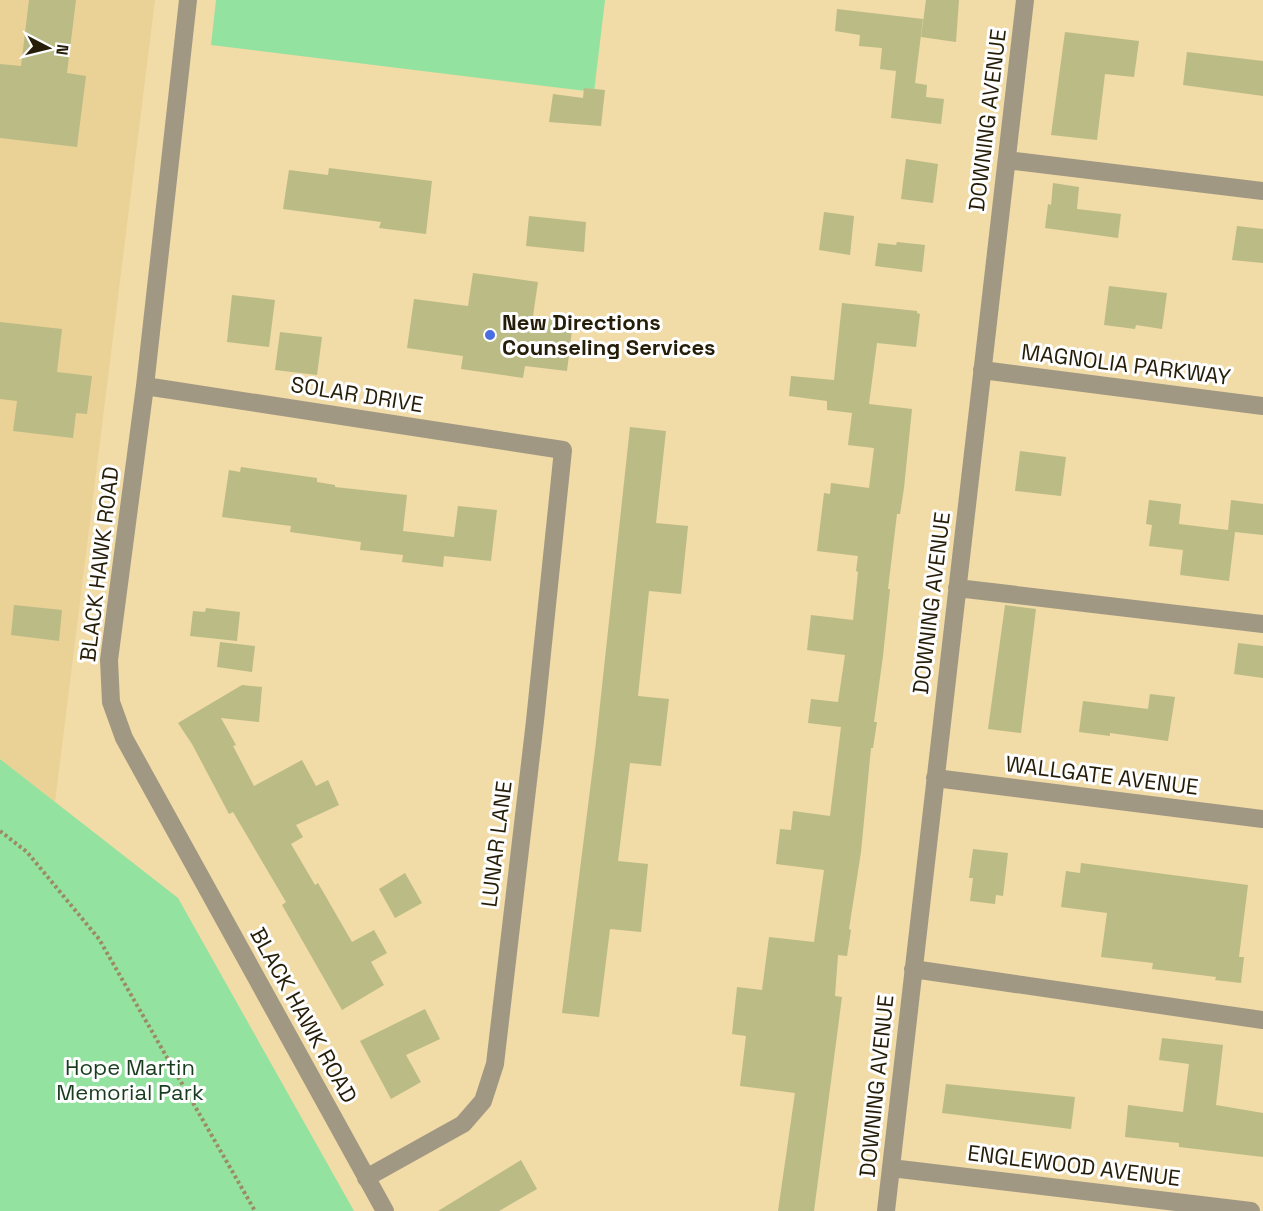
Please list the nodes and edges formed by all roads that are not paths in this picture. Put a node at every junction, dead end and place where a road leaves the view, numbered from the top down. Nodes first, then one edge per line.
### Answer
1 (188, 0) edge
2 (1025, 0) edge
3 (1007, 160) junction
4 (1263, 191) edge
5 (982, 370) junction
6 (145, 386) junction
7 (1263, 406) edge
8 (563, 450) joint
9 (957, 588) junction
10 (1263, 624) edge
11 (935, 778) junction
12 (1263, 819) edge
13 (913, 969) junction
14 (1263, 1020) edge
15 (891, 1168) junction
16 (366, 1178) junction
17 (385, 1211) edge
18 (886, 1211) edge
19 (1251, 1211) edge

1 - 6 street, BLACK HAWK ROAD
2 - 3 street, DOWNING AVENUE
3 - 4 street
3 - 5 street, DOWNING AVENUE
5 - 7 street, MAGNOLIA PARKWAY
5 - 9 street, DOWNING AVENUE
6 - 8 street, SOLAR DRIVE
6 - 16 street, BLACK HAWK ROAD
8 - 16 street, LUNAR LANE
9 - 10 street
9 - 11 street, DOWNING AVENUE
11 - 12 street, WALLGATE AVENUE
11 - 13 street, DOWNING AVENUE
13 - 14 street
13 - 15 street, DOWNING AVENUE
15 - 18 street, DOWNING AVENUE
15 - 19 street, ENGLEWOOD AVENUE
16 - 17 street, BLACK HAWK ROAD

